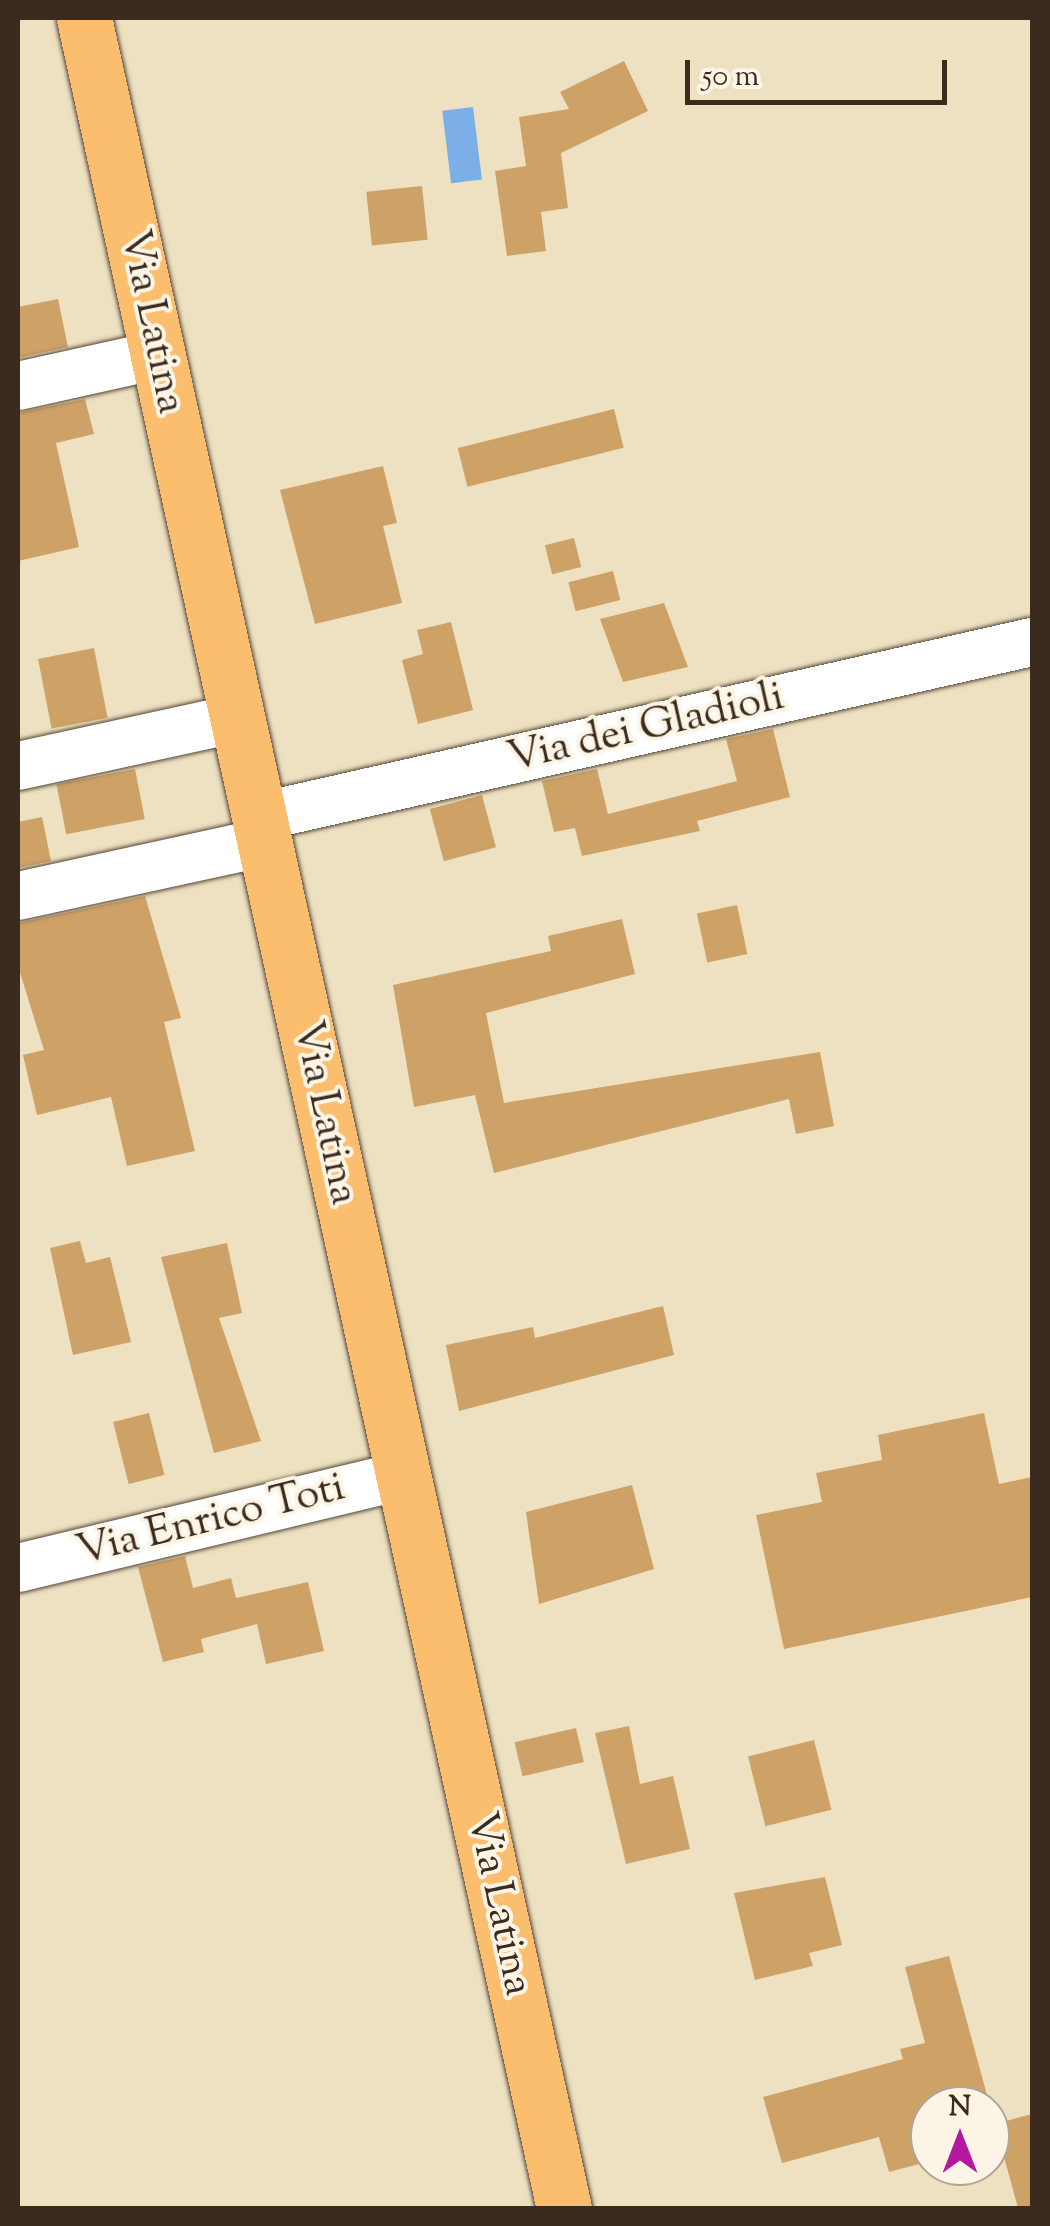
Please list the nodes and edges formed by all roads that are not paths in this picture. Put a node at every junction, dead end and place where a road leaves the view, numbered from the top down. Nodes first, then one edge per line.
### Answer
1 (84, 18) edge
2 (158, 355) junction
3 (18, 386) edge
4 (1032, 642) edge
5 (238, 718) junction
6 (18, 766) edge
7 (262, 830) junction
8 (18, 896) edge
9 (404, 1475) junction
10 (18, 1568) edge
11 (564, 2208) edge

1 - 2 main road, Via Latina
2 - 3 street
2 - 5 main road, Via Latina
4 - 7 street, Via dei Gladioli
5 - 6 street
5 - 7 main road, Via Latina
7 - 8 street, Via dei Gladioli
7 - 9 main road, Via Latina
9 - 10 street, Via Enrico Toti
9 - 11 main road, Via Latina

